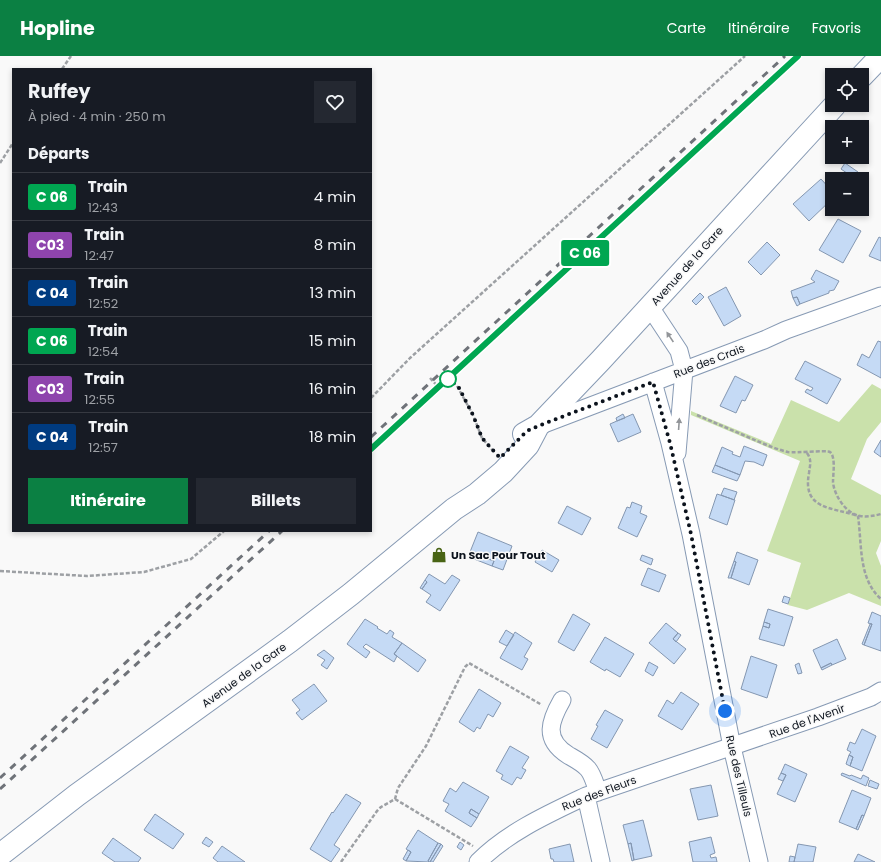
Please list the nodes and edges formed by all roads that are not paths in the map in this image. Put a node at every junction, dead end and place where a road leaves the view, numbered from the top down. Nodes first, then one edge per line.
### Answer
1 (880, 56) edge
2 (869, 68) edge
3 (829, 112) edge
4 (881, 296) edge
5 (650, 307) junction
6 (684, 370) junction
7 (653, 382) junction
8 (538, 426) junction
9 (677, 477) junction
10 (454, 509) junction
11 (881, 691) edge
12 (558, 706) road end
13 (732, 747) junction
14 (592, 794) junction
15 (27, 834) junction
16 (0, 855) edge
17 (482, 858) edge
18 (2, 862) edge
19 (601, 862) edge
20 (759, 862) edge

1 - 2 main road
3 - 5 main road, Avenue de la Gare
4 - 6 street, Rue des Crais
6 -> 5 street
5 - 8 main road, Avenue de la Gare
6 - 7 street, Rue des Crais
9 -> 6 street, Rue des Tilleuls
7 - 8 street, Rue des Crais
7 - 9 street, Rue des Tilleuls
8 - 10 main road, Avenue de la Gare
8 - 10 main road, Avenue de la Gare
9 - 13 street, Rue des Tilleuls
10 - 15 main road, Avenue de la Gare
11 - 13 street, Rue de l'Avenir
12 - 14 street
13 - 14 street, Rue des Fleurs
13 - 20 street, Rue des Tilleuls
14 - 17 street, Rue des Fleurs
14 - 19 street
15 - 16 main road
15 - 18 main road

